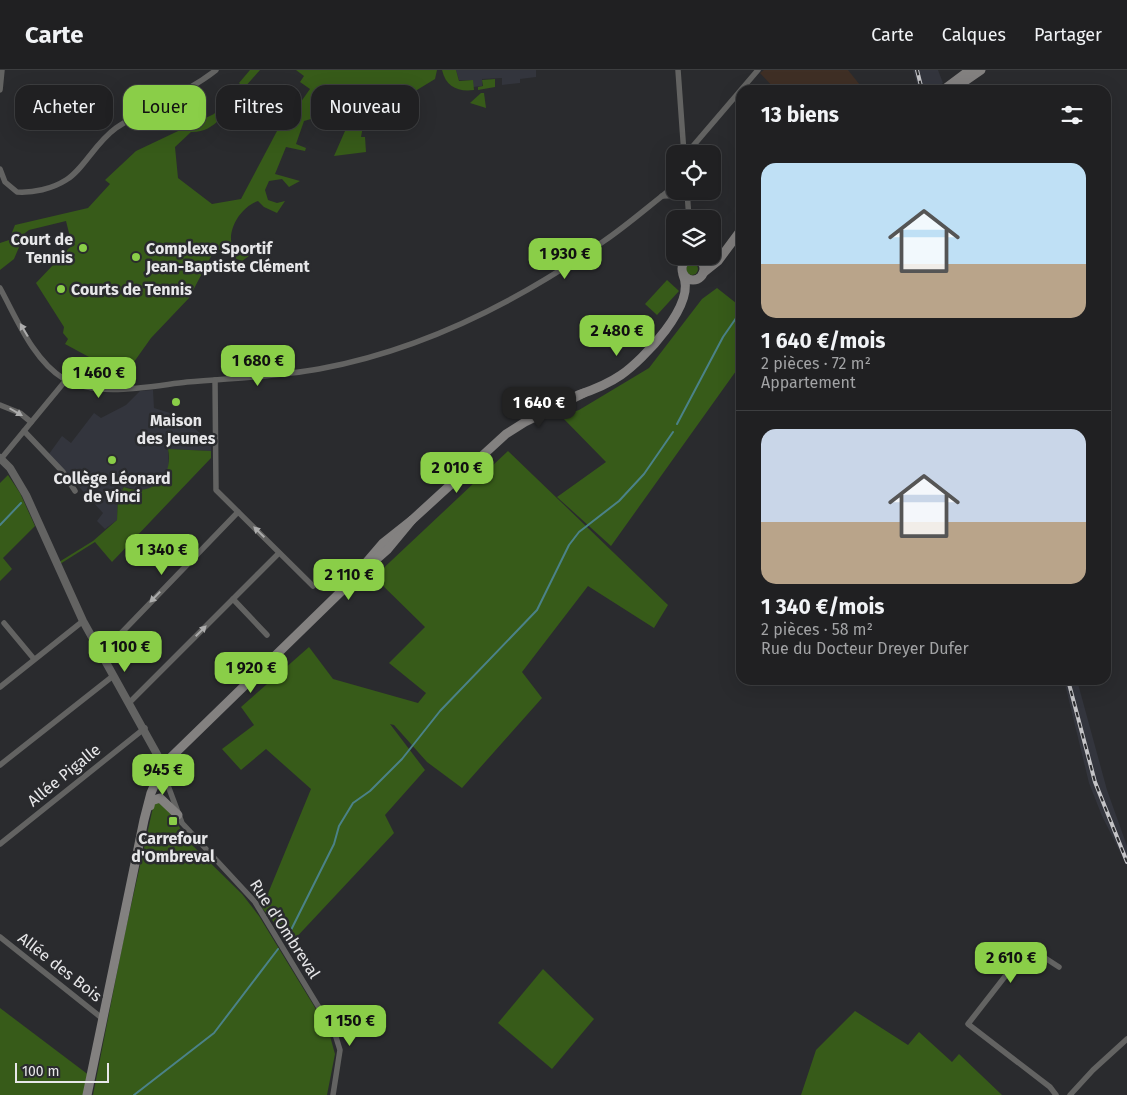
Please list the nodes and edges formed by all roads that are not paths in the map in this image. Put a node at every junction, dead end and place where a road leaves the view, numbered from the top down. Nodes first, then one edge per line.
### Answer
1 (2, 70) edge
2 (216, 70) edge
3 (678, 70) edge
4 (758, 70) edge
5 (970, 70) edge
6 (981, 70) edge
7 (745, 85) edge
8 (950, 85) edge
9 (959, 85) edge
10 (0, 90) edge
11 (736, 96) edge
12 (702, 136) junction
13 (684, 143) joint
14 (693, 145) edge
15 (0, 169) edge
16 (666, 193) edge
17 (662, 196) junction
18 (666, 196) edge
19 (736, 238) edge
20 (729, 246) junction
21 (721, 253) edge
22 (684, 265) edge
23 (702, 265) edge
24 (683, 275) junction
25 (701, 275) junction
26 (0, 288) edge
27 (670, 323) junction
28 (66, 380) junction
29 (215, 380) junction
30 (0, 405) edge
31 (31, 422) junction
32 (24, 431) junction
33 (1, 459) edge
34 (75, 491) dead end
35 (238, 512) junction
36 (279, 553) junction
37 (313, 586) dead end
38 (233, 599) junction
39 (84, 621) junction
40 (4, 623) dead end
41 (266, 635) dead end
42 (101, 654) junction
43 (34, 659) junction
44 (113, 676) junction
45 (0, 686) edge
46 (129, 703) junction
47 (144, 728) junction
48 (0, 765) edge
49 (163, 765) junction
50 (178, 815) junction
51 (144, 820) junction
52 (0, 844) edge
53 (0, 938) edge
54 (1059, 967) dead end
55 (103, 1018) junction
56 (1127, 1039) edge
57 (87, 1095) edge
58 (332, 1095) edge
59 (1056, 1095) edge
60 (1070, 1095) edge

1 - 10 street
2 - 15 street
3 - 13 street
4 - 7 street
5 - 8 main road
6 - 9 main road
11 - 12 street
12 - 13 street
12 - 14 street
16 - 17 street
17 - 18 street
17 - 29 street
19 - 20 main road
20 - 21 main road
20 - 25 main road
22 - 24 main road
23 - 25 main road
24 - 25 main road
24 - 27 main road
25 - 27 main road
28 -> 26 street
27 - 49 main road
28 - 29 street
28 - 31 street
29 - 35 street
30 -> 31 street
31 - 32 street
32 - 33 street
32 - 34 street
33 - 39 street
36 -> 35 street
35 -> 42 street
36 - 37 street
36 - 38 street
38 - 41 street
46 -> 38 street
39 - 42 street
39 - 43 street
40 - 43 street
42 - 44 street
43 - 45 street
44 - 46 street
44 - 48 street
46 - 47 street
47 - 49 street
47 - 52 street, Allée Pigalle
49 - 50 street, Rue d'Ombreval
49 - 51 main road
50 - 51 main road
50 - 58 street, Rue d'Ombreval
51 - 55 main road
53 - 55 street, Allée des Bois
54 - 59 street
55 - 57 main road
56 - 60 street

